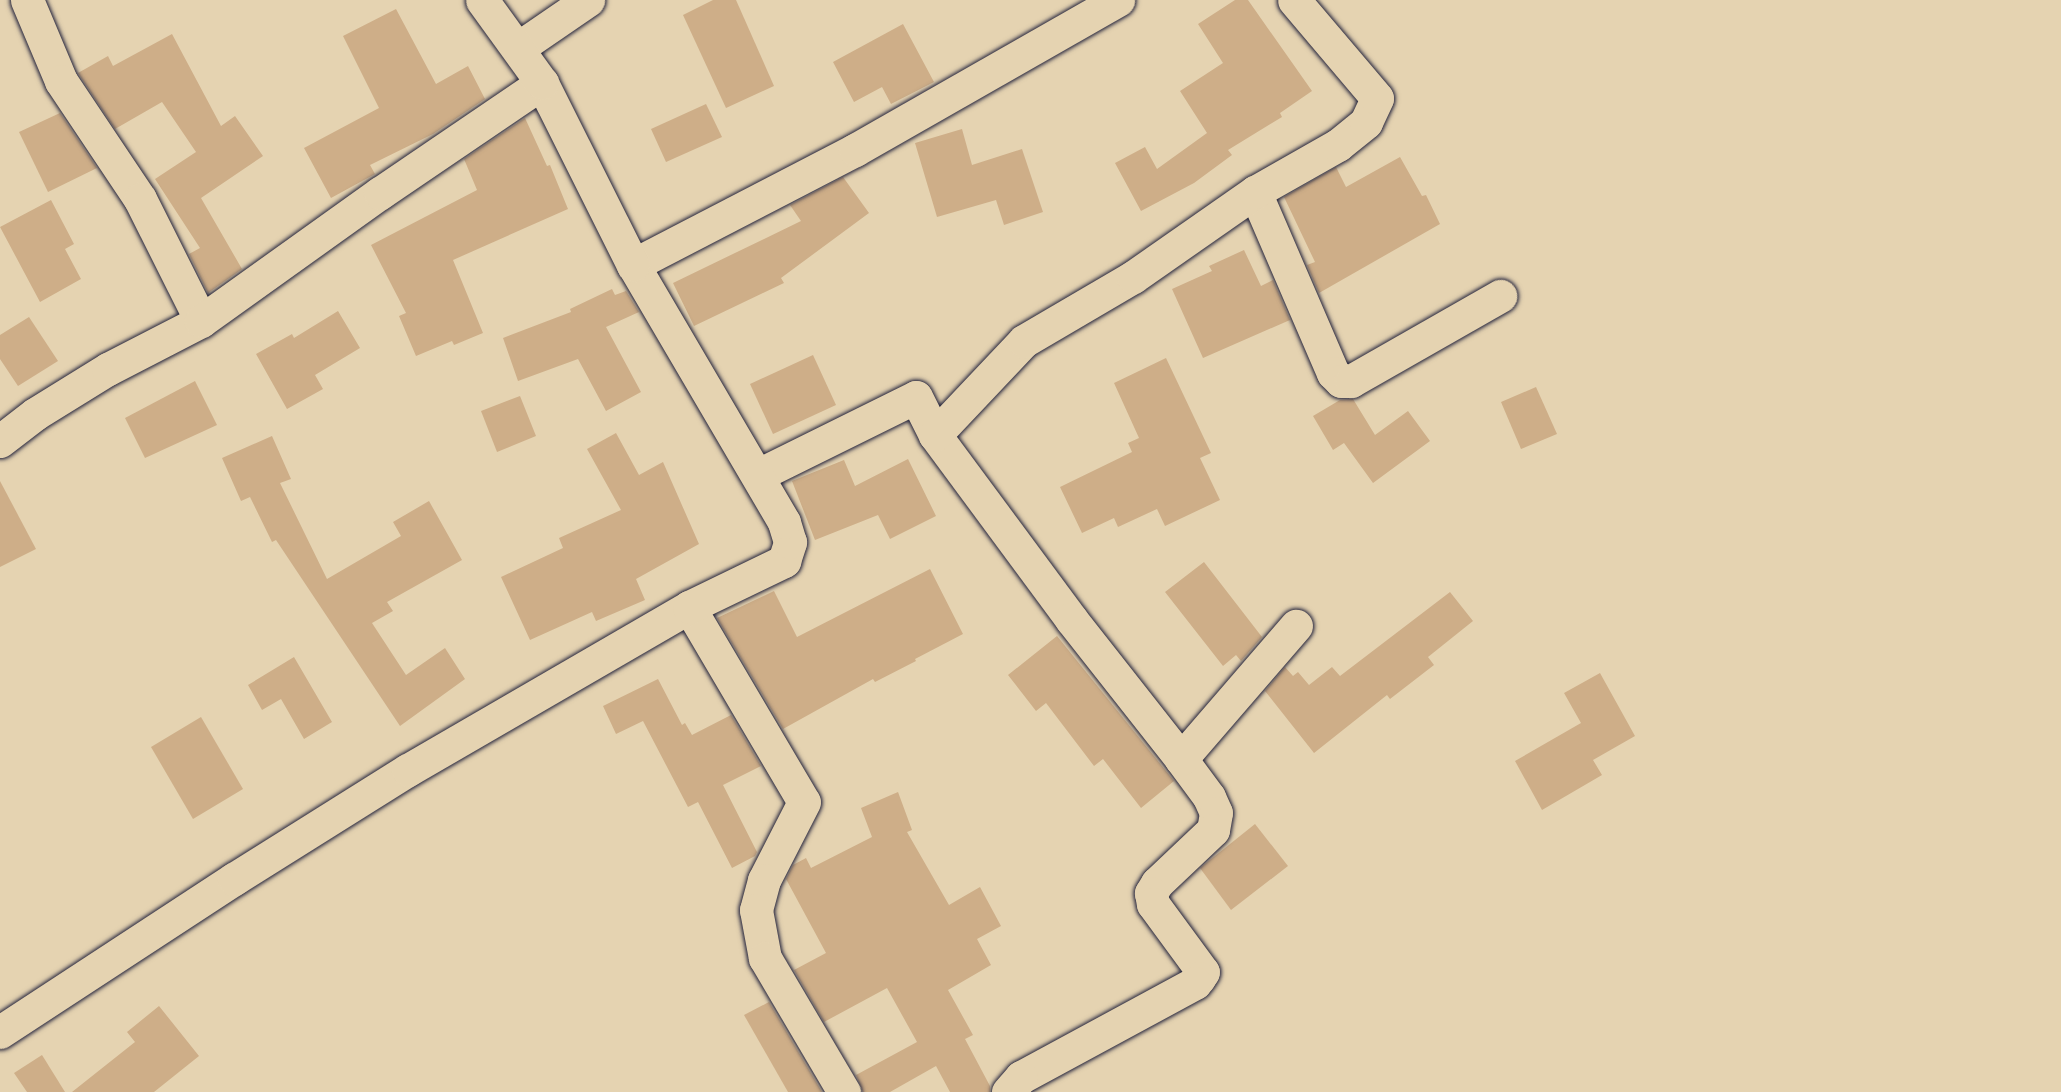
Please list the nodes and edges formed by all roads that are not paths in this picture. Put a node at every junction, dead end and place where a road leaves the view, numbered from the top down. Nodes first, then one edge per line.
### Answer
1 (27, 0) edge
2 (482, 0) edge
3 (588, 0) edge
4 (1118, 0) edge
5 (1294, 0) edge
6 (518, 48) junction
7 (542, 83) junction
8 (1255, 192) junction
9 (633, 265) junction
10 (1500, 297) dead end
11 (201, 321) junction
12 (936, 435) junction
13 (0, 441) edge
14 (758, 475) junction
15 (688, 607) junction
16 (1296, 626) dead end
17 (1181, 759) junction
18 (0, 1032) edge
19 (844, 1092) edge
20 (1008, 1092) edge

1 - 11 street
2 - 6 street
3 - 6 street
4 - 9 street
5 - 8 street
6 - 7 street
7 - 9 street
7 - 11 street
8 - 10 street
8 - 12 street
9 - 14 street
11 - 13 street
12 - 14 street
12 - 17 street
14 - 15 street
15 - 18 street
15 - 19 street
16 - 17 street
17 - 20 street

